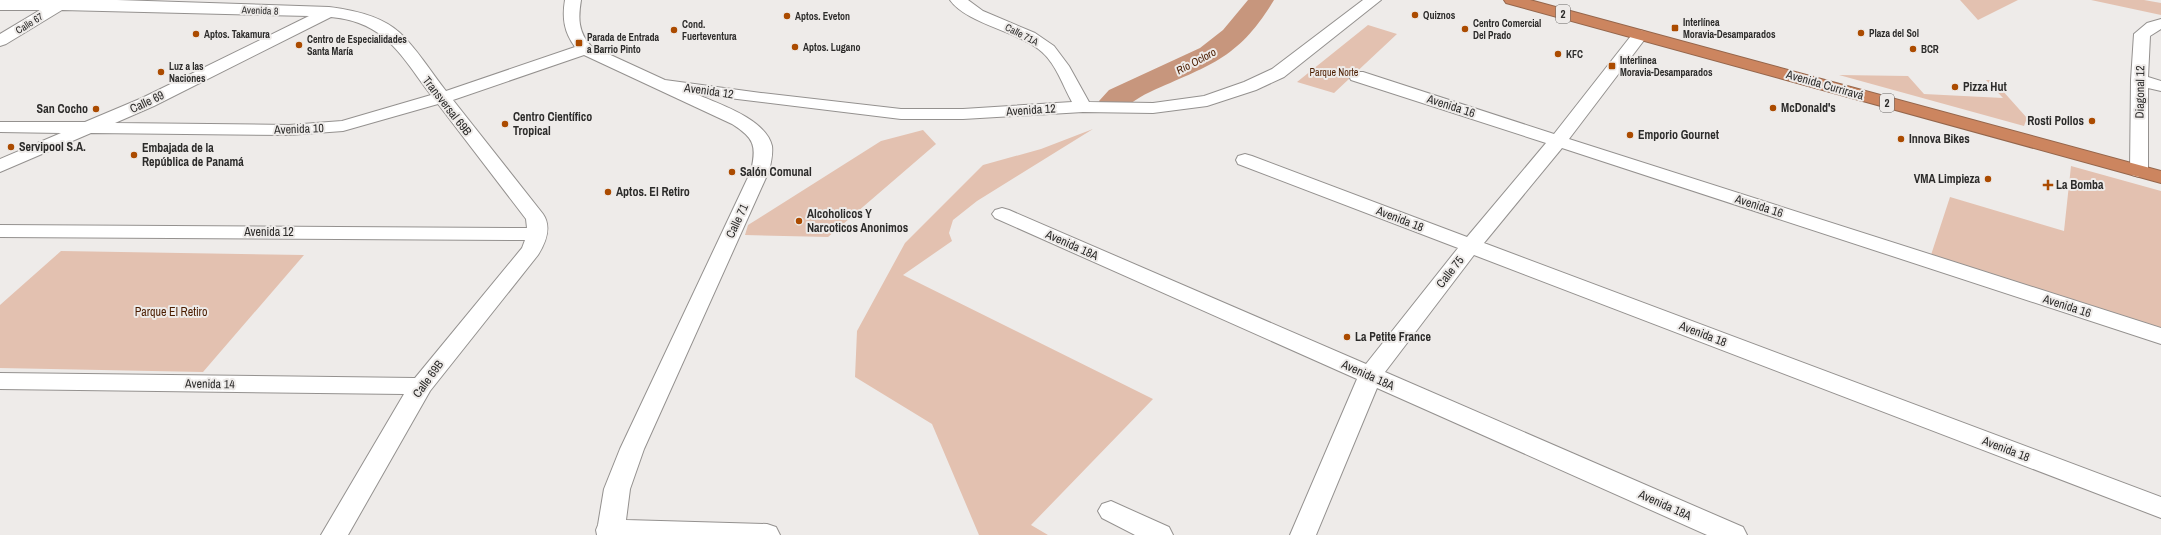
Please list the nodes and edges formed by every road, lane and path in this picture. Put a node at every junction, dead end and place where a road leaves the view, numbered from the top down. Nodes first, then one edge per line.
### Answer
1 (356, 0) edge
2 (573, 0) edge
3 (958, 0) edge
4 (1373, 0) edge
5 (1512, 0) edge
6 (16, 2) edge
7 (122, 3) edge
8 (0, 5) edge
9 (57, 6) junction
10 (329, 12) junction
11 (2161, 24) edge
12 (1640, 35) junction
13 (0, 41) edge
14 (585, 49) junction
15 (1357, 76) dead end
16 (2139, 80) junction
17 (660, 84) junction
18 (2161, 86) edge
19 (441, 98) junction
20 (1083, 107) junction
21 (0, 127) edge
22 (87, 128) junction
23 (1558, 141) junction
24 (1245, 160) dead end
25 (0, 166) edge
26 (2139, 171) junction
27 (2161, 177) edge
28 (1002, 214) dead end
29 (0, 231) edge
30 (538, 234) junction
31 (1471, 246) junction
32 (2161, 336) edge
33 (1370, 376) junction
34 (3, 385) edge
35 (421, 386) junction
36 (2161, 508) edge
37 (1111, 511) dead end
38 (609, 532) edge
39 (334, 535) edge
40 (767, 535) edge
41 (1160, 535) edge
42 (1302, 535) edge
43 (1734, 535) edge

1 - 10 street, Calle 69
2 - 14 street, Calle 71
3 - 20 street, Calle 71A
4 - 20 street, Avenida 12
5 - 12 highway, Avenida Curriravá / 2
6 - 8 street, Avenida 8
6 - 9 street, Avenida 8
7 - 9 street, Avenida 8
7 - 10 street, Avenida 8
9 - 13 street, Calle 67
10 - 19 street, Transversal 69B
10 - 22 street, Calle 69
11 - 16 street, Diagonal 12
12 - 23 street, Calle 75
12 - 26 highway, Avenida Curriravá / 2
14 - 17 street, Calle 71
14 - 19 street, Avenida 10
15 - 23 street, Avenida 16
16 - 18 street
16 - 26 street, Diagonal 12
17 - 20 street, Avenida 12
17 - 38 street, Calle 71
19 - 22 street, Avenida 10
19 - 30 street, Transversal 69B
21 - 22 street, Avenida 10
22 - 25 street, Calle 69
23 - 31 street, Calle 75
23 - 32 street, Avenida 16
24 - 31 street, Avenida 18
26 - 27 highway, Avenida Curriravá / 2
28 - 33 street, Avenida 18A
29 - 30 street, Avenida 12
30 - 35 street, Calle 69B
31 - 33 street, Calle 75
31 - 36 street, Avenida 18
33 - 42 street, Calle 75
33 - 43 street, Avenida 18A
34 - 35 street, Avenida 14
35 - 39 street, Calle 69B
37 - 41 street
38 - 40 street

